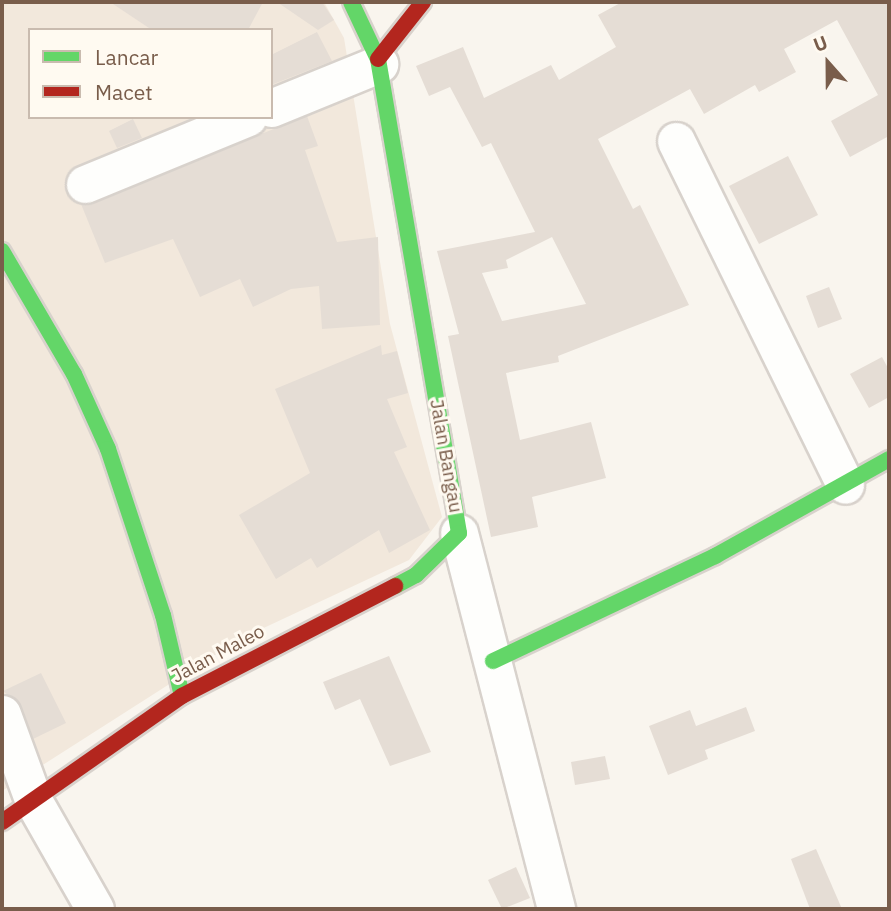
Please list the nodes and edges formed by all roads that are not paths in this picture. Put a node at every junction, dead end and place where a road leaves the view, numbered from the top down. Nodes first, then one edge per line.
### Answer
1 (351, 2) edge
2 (423, 2) edge
3 (378, 62) junction
4 (273, 107) edge
5 (243, 119) edge
6 (676, 141) dead end
7 (85, 184) dead end
8 (2, 251) edge
9 (889, 459) edge
10 (845, 485) junction
11 (459, 533) junction
12 (494, 660) junction
13 (182, 696) junction
14 (2, 714) edge
15 (34, 802) junction
16 (2, 821) edge
17 (95, 909) edge
18 (556, 909) edge

1 - 3 street, Jalan Bangau
2 - 3 street
3 - 4 street
3 - 11 street, Jalan Bangau
5 - 7 street
6 - 10 street
8 - 13 street
9 - 10 street
10 - 12 street
11 - 12 street, Jalan Bangau
11 - 13 street, Jalan Maleo
12 - 18 street, Jalan Bangau
13 - 15 street, Jalan Maleo
14 - 15 street
15 - 16 street, Jalan Maleo
15 - 17 street

